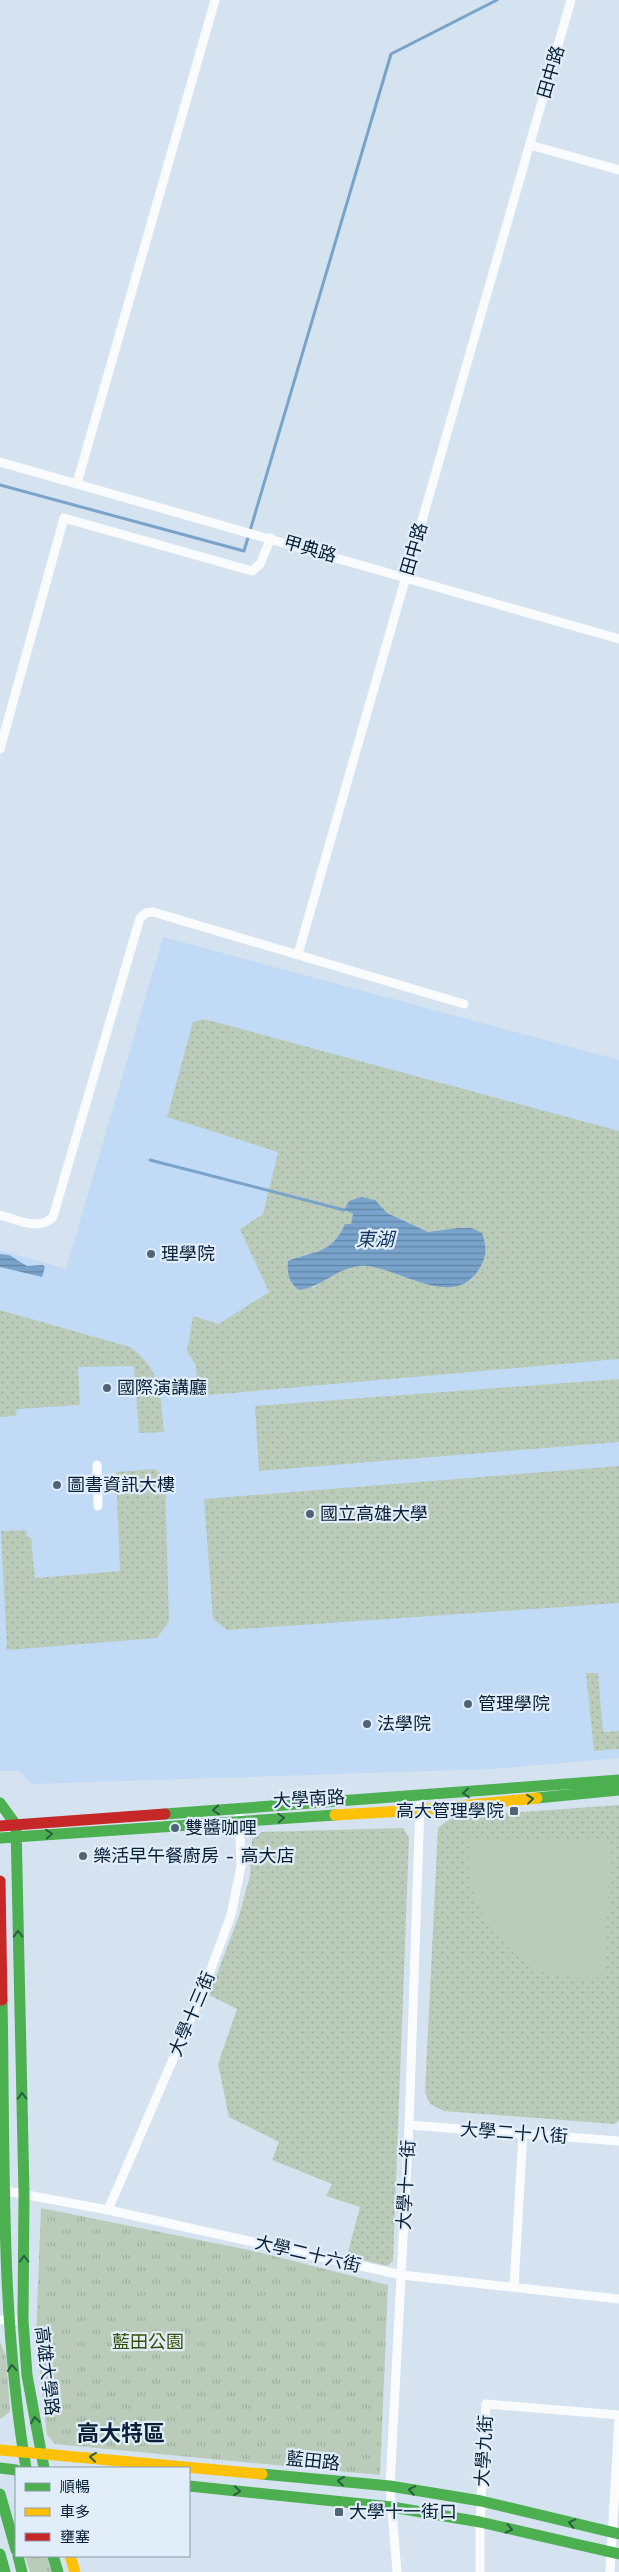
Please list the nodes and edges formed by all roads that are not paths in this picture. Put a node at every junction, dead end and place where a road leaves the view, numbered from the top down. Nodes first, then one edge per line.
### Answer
1 (215, 0) edge
2 (571, 0) edge
3 (530, 145) junction
4 (619, 170) edge
5 (0, 462) edge
6 (77, 483) junction
7 (268, 537) junction
8 (406, 577) junction
9 (619, 639) edge
10 (0, 750) edge
11 (298, 954) junction
12 (464, 1004) dead end
13 (0, 1215) edge
14 (97, 1466) dead end
15 (98, 1506) dead end
16 (619, 1780) edge
17 (619, 1790) edge
18 (420, 1797) junction
19 (0, 1803) edge
20 (420, 1810) junction
21 (239, 1814) junction
22 (0, 1826) edge
23 (16, 1831) junction
24 (0, 1838) edge
25 (0, 1881) edge
26 (409, 2125) junction
27 (523, 2133) junction
28 (619, 2141) edge
29 (4, 2190) edge
30 (24, 2194) junction
31 (108, 2210) junction
32 (402, 2275) junction
33 (514, 2287) junction
34 (619, 2299) edge
35 (4, 2320) edge
36 (23, 2320) junction
37 (619, 2416) edge
38 (0, 2450) edge
39 (22, 2451) junction
40 (41, 2452) junction
41 (26, 2467) edge
42 (44, 2467) edge
43 (0, 2468) edge
44 (15, 2470) edge
45 (190, 2486) edge
46 (390, 2486) junction
47 (0, 2494) edge
48 (481, 2501) junction
49 (392, 2507) junction
50 (480, 2522) junction
51 (615, 2533) edge
52 (15, 2546) edge
53 (615, 2553) edge
54 (0, 2554) edge
55 (18, 2557) edge
56 (53, 2557) edge
57 (70, 2557) edge
58 (5, 2572) edge
59 (22, 2572) edge
60 (58, 2572) edge
61 (75, 2572) edge
62 (397, 2572) edge
63 (480, 2572) edge
64 (610, 2572) edge

1 - 6 street
2 - 3 street, 田中路
3 - 4 street
3 - 8 street, 田中路
5 - 6 street, 甲典路
6 - 7 street, 甲典路
7 - 8 street, 甲典路
7 - 10 street
8 - 9 street, 甲典路
8 - 11 street, 田中路
11 - 12 street
11 - 13 street
14 - 15 street
16 -> 18 street, 大學南路
20 -> 17 street, 大學南路
18 - 20 street, 大學十一街
18 - 21 street, 大學南路
19 - 23 street
21 -> 20 street, 大學南路
20 - 26 street, 大學十一街
21 - 23 street, 大學南路
21 - 31 street, 大學十三街
22 - 23 street, 大學南路
23 - 24 street, 大學南路
30 -> 23 street, 高雄大學路
25 - 29 street, 高雄大學路
26 - 27 street, 大學二十八街
26 - 32 street, 大學十一街
27 - 28 street, 大學二十八街
27 - 33 street
29 - 30 street, 大學二十六街
29 - 35 street, 高雄大學路
30 - 31 street, 大學二十六街
36 -> 30 street, 高雄大學路
31 - 32 street, 大學二十六街
32 - 33 street, 大學二十六街
32 - 46 street, 大學十一街
33 - 34 street, 大學二十六街
35 - 36 street
39 -> 35 street, 高雄大學路
40 -> 36 street, 高雄大學路
37 - 48 street, 大學九街
37 - 51 street
38 - 39 street, 藍田路
39 - 40 street, 藍田路
39 - 41 street, 高雄大學路
40 - 42 street, 高雄大學路
46 -> 40 street, 藍田路
43 - 44 street
45 -> 49 street
48 -> 46 street, 藍田路
46 - 49 street, 大學十一街
47 - 52 street
48 - 50 street, 大學九街
51 -> 48 street, 藍田路
49 - 50 street
49 - 62 street, 大學十一街
50 -> 53 street
50 - 63 street, 大學九街
51 - 53 street
53 - 64 street
54 - 58 street
55 - 59 street
56 - 60 street
57 - 61 street

